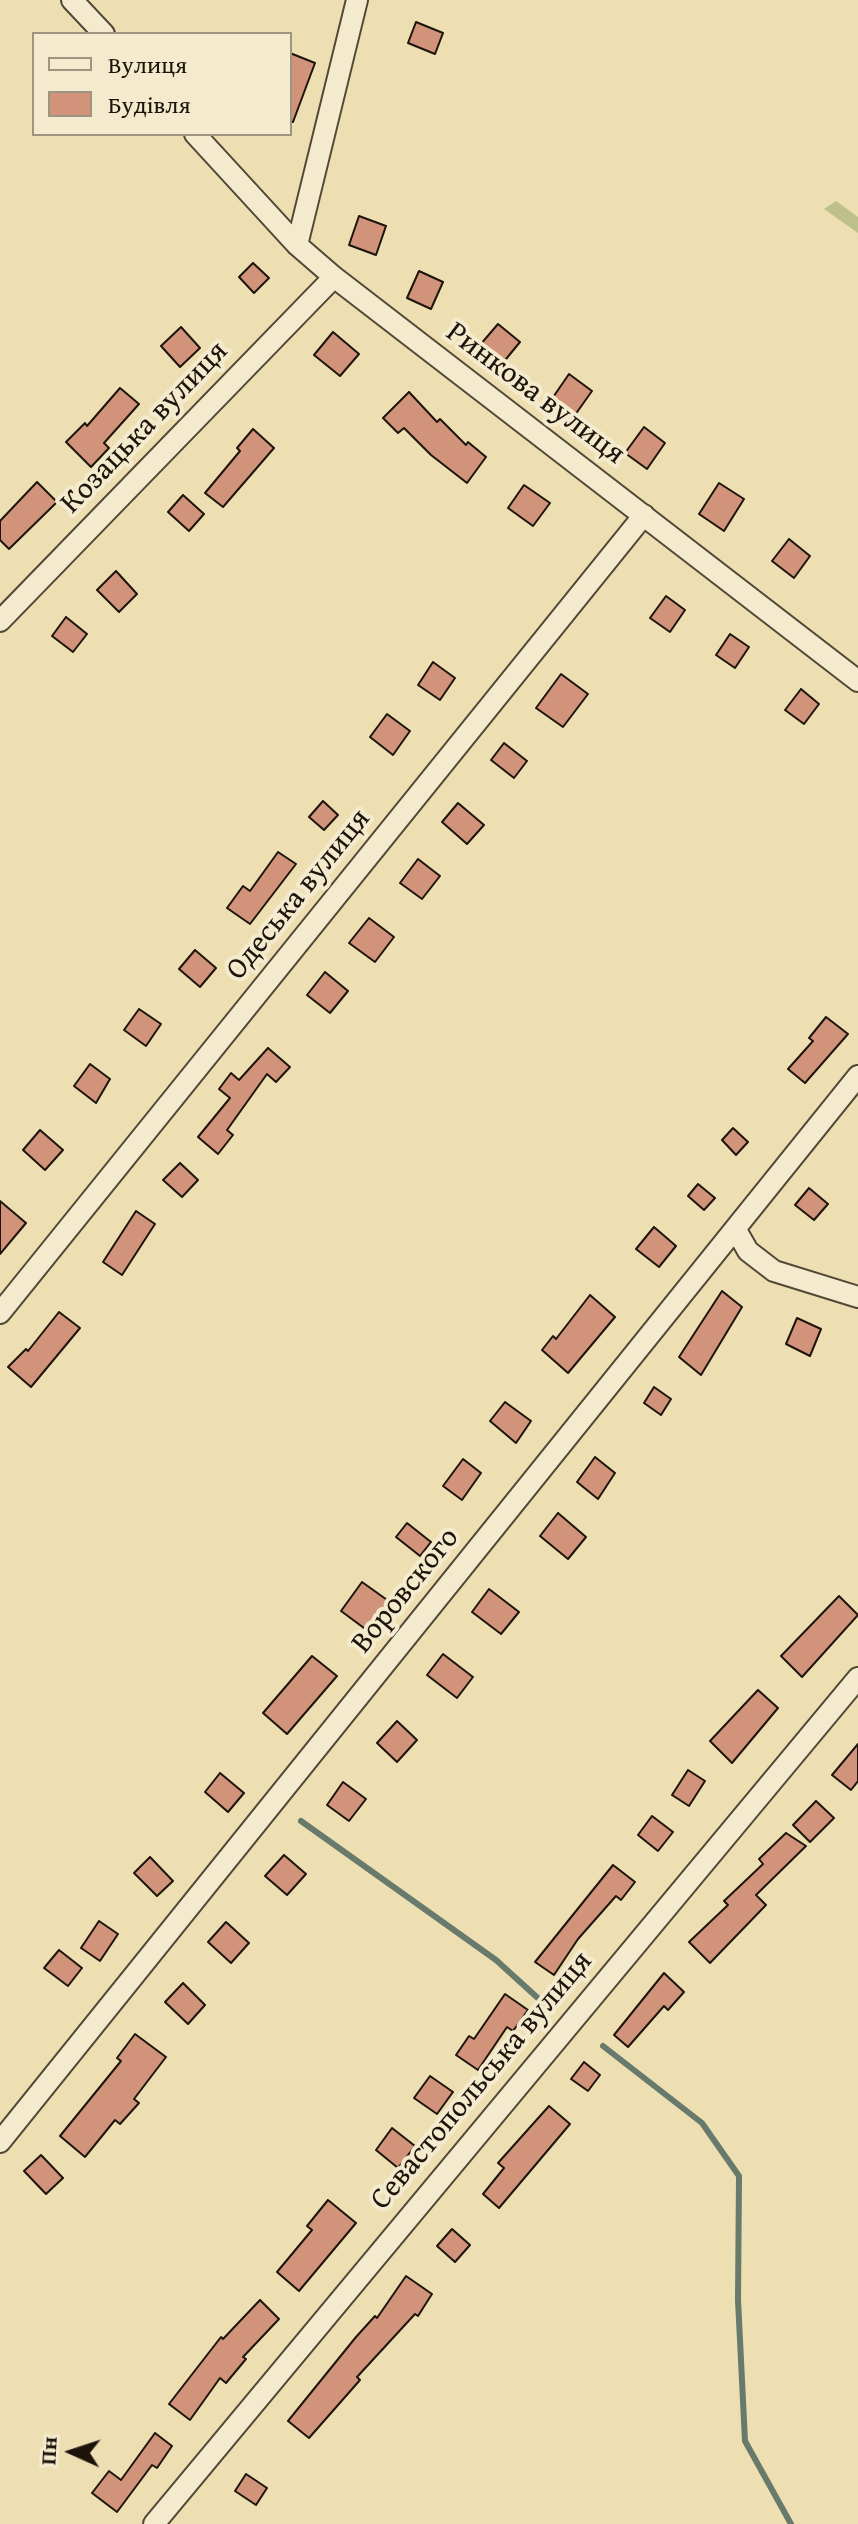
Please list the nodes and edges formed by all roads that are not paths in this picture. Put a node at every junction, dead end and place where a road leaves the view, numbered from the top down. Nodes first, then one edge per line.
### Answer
1 (72, 0) edge
2 (357, 0) edge
3 (102, 32) edge
4 (197, 136) edge
5 (297, 245) junction
6 (334, 277) junction
7 (644, 515) junction
8 (0, 621) edge
9 (858, 681) edge
10 (858, 1076) edge
11 (736, 1230) junction
12 (858, 1297) edge
13 (0, 1313) edge
14 (858, 1678) edge
15 (0, 2142) edge
16 (154, 2524) edge

1 - 3 street
2 - 5 street
4 - 5 street, Ринкова вулиця
5 - 6 street, Ринкова вулиця
6 - 7 street, Ринкова вулиця
6 - 8 street, Козацька вулиця
7 - 9 street, Ринкова вулиця
7 - 13 street, Одеська вулиця
10 - 11 street, Воровского
11 - 12 street
11 - 15 street, Воровского
14 - 16 street, Севастопольська вулиця

